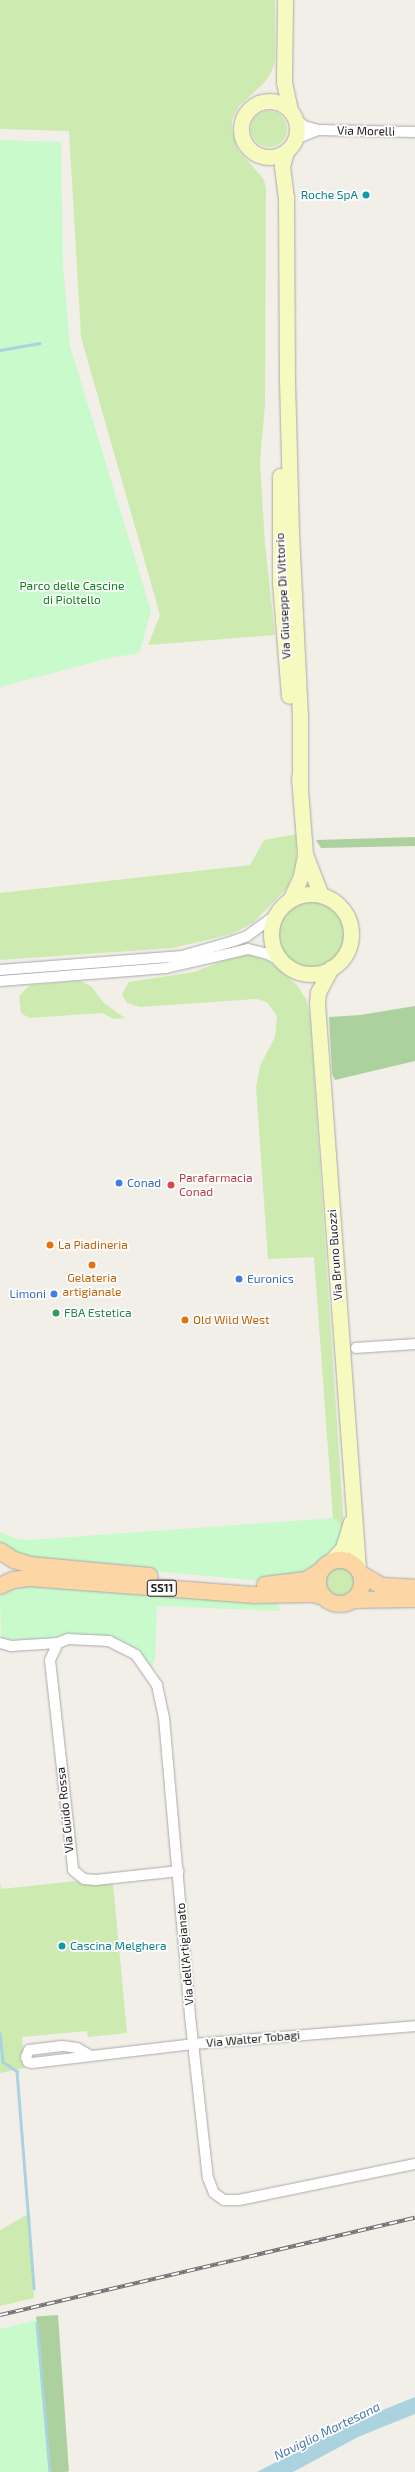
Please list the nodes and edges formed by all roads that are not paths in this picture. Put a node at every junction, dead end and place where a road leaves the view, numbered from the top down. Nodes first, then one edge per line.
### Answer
1 (285, 0) edge
2 (285, 65) junction
3 (259, 102) junction
4 (293, 114) junction
5 (318, 130) junction
6 (415, 132) edge
7 (295, 139) junction
8 (286, 152) junction
9 (260, 156) junction
10 (286, 197) junction
11 (305, 854) junction
12 (321, 895) junction
13 (290, 900) junction
14 (275, 916) junction
15 (281, 961) junction
16 (331, 968) junction
17 (0, 970) edge
18 (297, 971) junction
19 (0, 981) edge
20 (317, 1003) junction
21 (415, 1344) edge
22 (356, 1348) dead end
23 (354, 1507) junction
24 (1, 1552) edge
25 (332, 1560) junction
26 (359, 1571) junction
27 (319, 1572) junction
28 (0, 1585) edge
29 (415, 1588) edge
30 (324, 1597) junction
31 (415, 1599) edge
32 (352, 1600) junction
33 (0, 1643) edge
34 (58, 1643) junction
35 (179, 1871) junction
36 (415, 2026) edge
37 (193, 2044) junction
38 (91, 2056) junction
39 (415, 2164) edge

1 - 2 main road
2 - 3 main road
2 - 4 main road
3 - 4 main road
3 - 9 main road
4 - 5 street, Via Morelli
4 - 7 main road
5 - 6 street, Via Morelli
5 - 7 street, Via Morelli
7 - 8 main road
8 - 9 main road
8 - 10 main road, Via Giuseppe Di Vittorio
9 - 10 main road, Via Giuseppe Di Vittorio
10 - 11 main road, Via Giuseppe Di Vittorio
11 - 12 main road, Via Giuseppe Di Vittorio
11 - 13 main road, Via Giuseppe Di Vittorio
12 - 13 main road
12 - 16 main road
13 - 14 main road
14 - 15 main road
14 - 17 street
15 - 18 main road
15 - 19 street
16 - 18 main road
16 - 20 main road, Via Bruno Buozzi
18 - 20 main road, Via Bruno Buozzi
20 - 23 main road, Via Bruno Buozzi
21 - 22 street
23 - 25 main road, Via Bruno Buozzi
23 - 26 main road, Via Bruno Buozzi
24 - 27 main road, SS11
24 - 28 main road, SS11
25 - 26 main road
25 - 27 main road, SS11
26 - 29 main road
26 - 32 main road
27 - 30 main road
28 - 30 main road, SS11
30 - 32 main road, SS11
31 - 32 main road, SS11
33 - 34 street, Via dell'Artigianato
34 - 35 street, Via dell'Artigianato
34 - 35 street, Via Guido Rossa
35 - 37 street, Via dell'Artigianato
36 - 37 street, Via Walter Tobagi
37 - 38 street, Via Walter Tobagi
37 - 39 street, Via dell'Artigianato
38 - 38 street, Via Walter Tobagi

